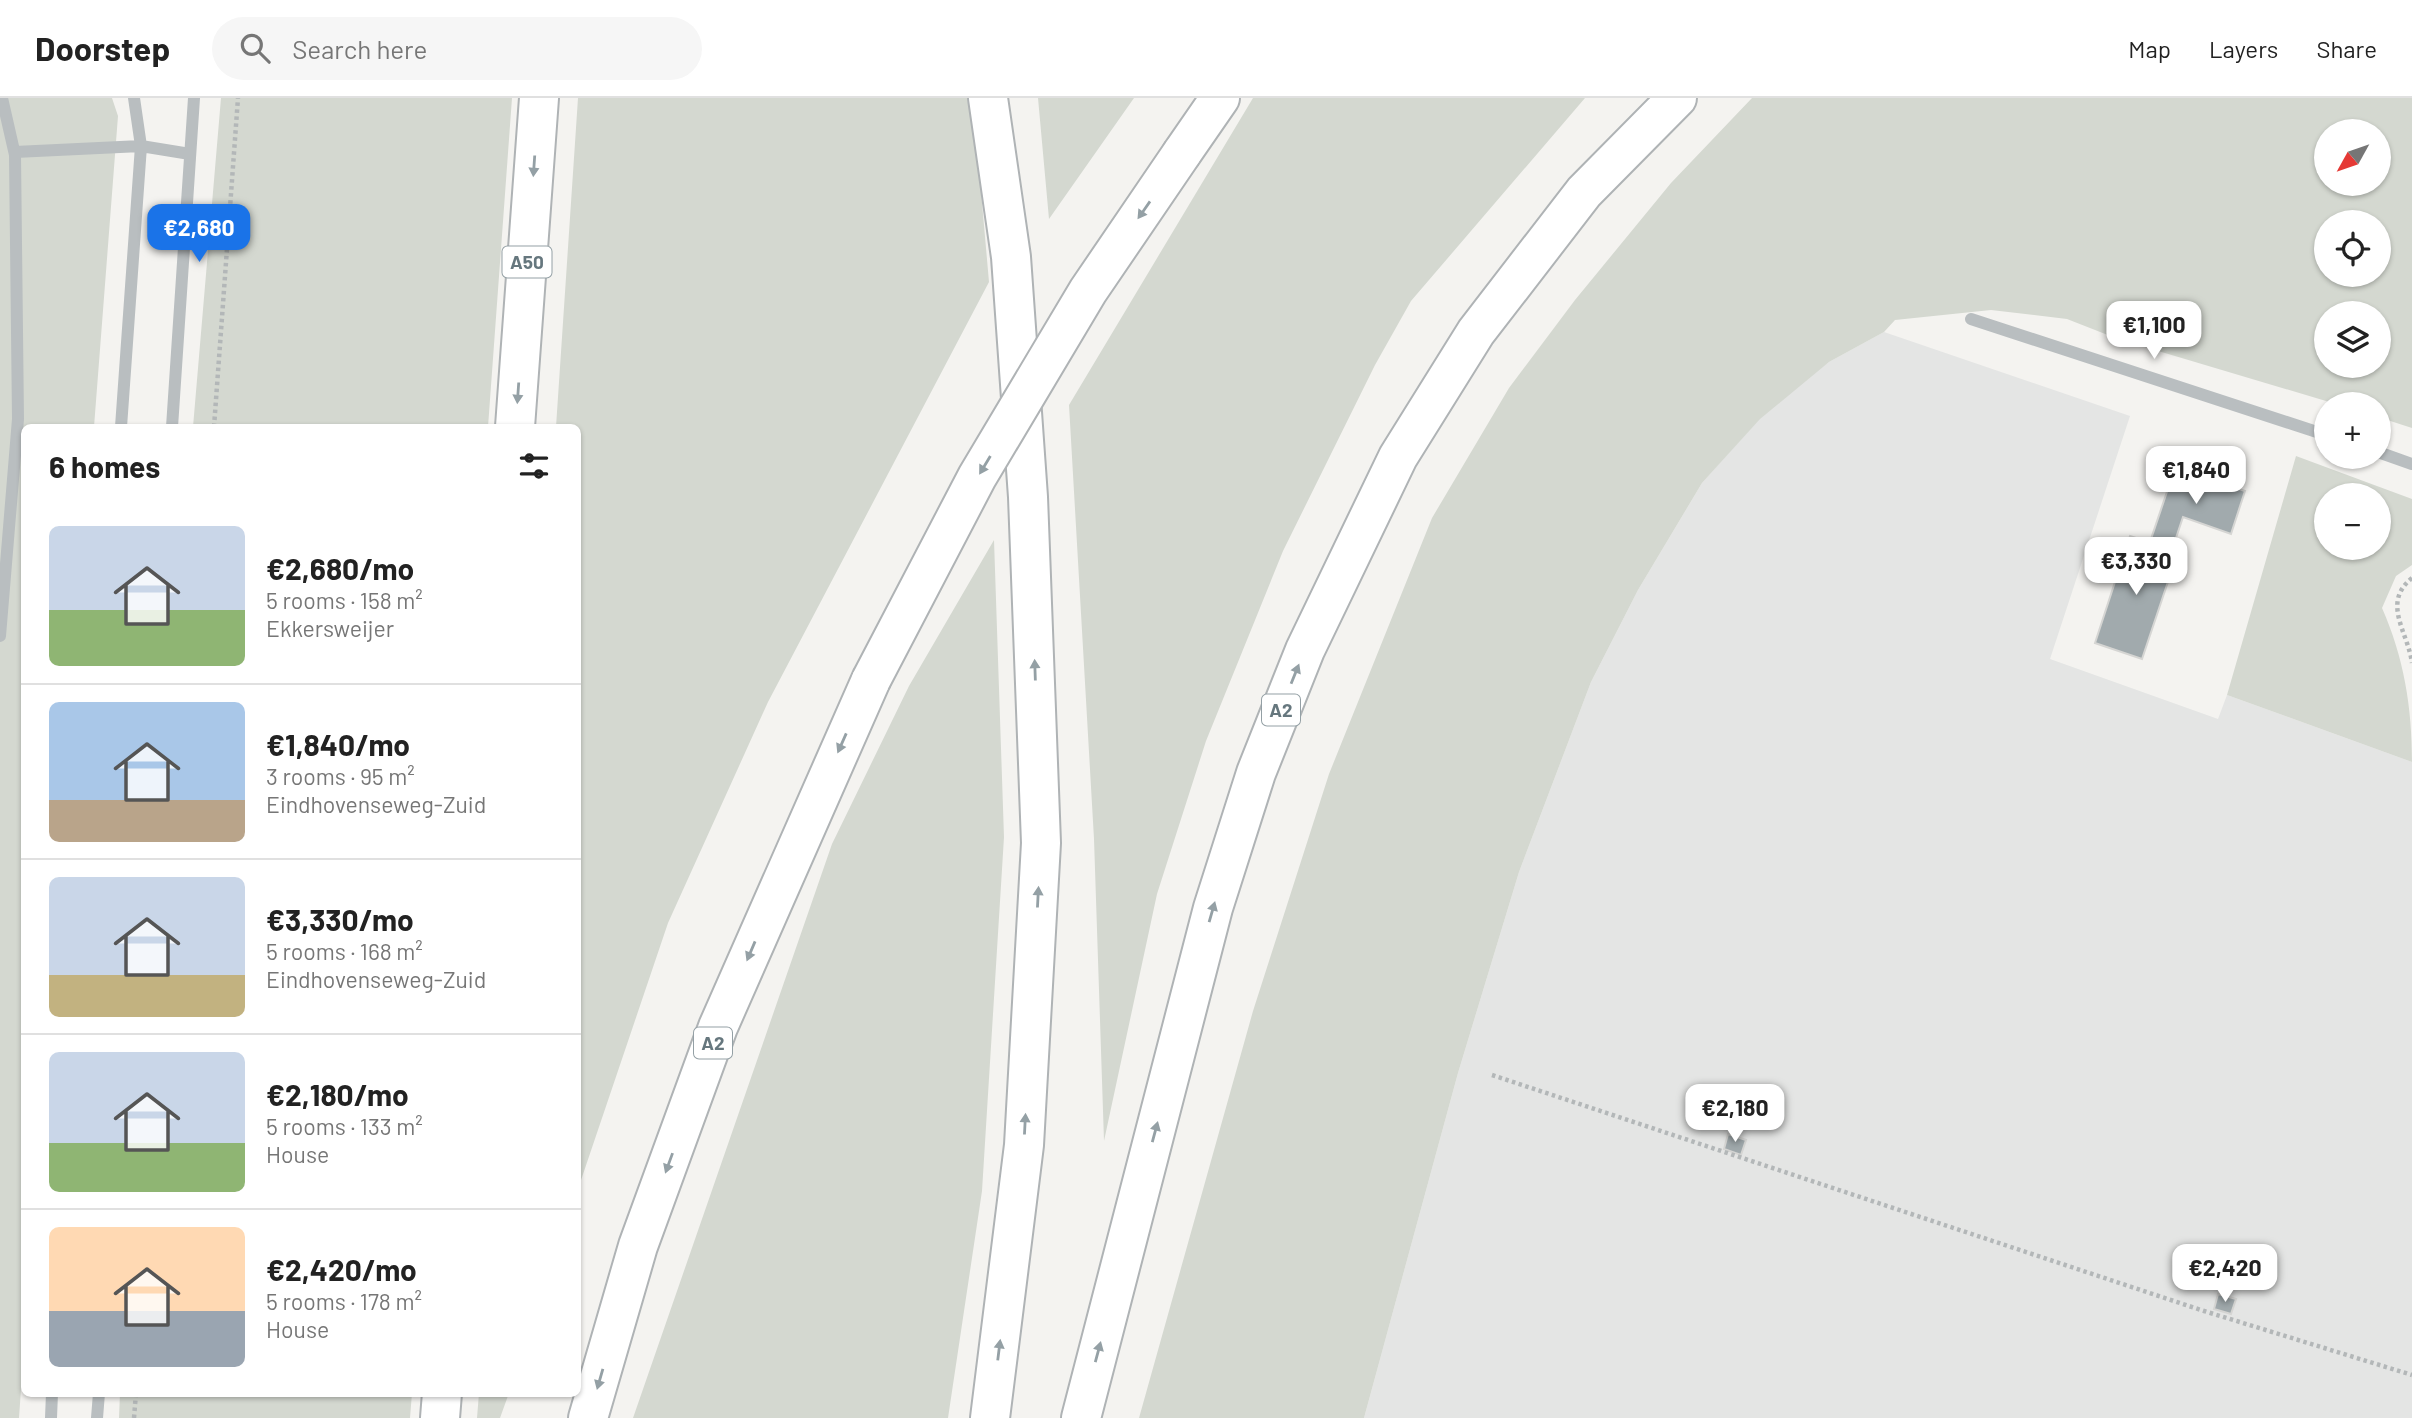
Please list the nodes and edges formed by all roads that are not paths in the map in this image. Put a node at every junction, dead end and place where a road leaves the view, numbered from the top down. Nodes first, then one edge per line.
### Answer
1 (2, 98) edge
2 (134, 98) edge
3 (194, 98) edge
4 (539, 98) edge
5 (988, 98) edge
6 (1220, 98) edge
7 (1677, 98) edge
8 (141, 146) junction
9 (15, 152) junction
10 (190, 154) junction
11 (1971, 319) dead end
12 (121, 424) edge
13 (172, 424) edge
14 (515, 424) edge
15 (2314, 431) edge
16 (2391, 457) edge
17 (2412, 464) edge
18 (0, 636) edge
19 (52, 1397) edge
20 (99, 1397) edge
21 (442, 1397) edge
22 (51, 1418) edge
23 (97, 1418) edge
24 (440, 1418) edge
25 (589, 1418) edge
26 (990, 1418) edge
27 (1081, 1418) edge

1 - 9 street
2 - 8 street
3 - 10 street
4 -> 14 highway, A50
26 -> 5 highway
6 -> 25 highway, A2, bridge
27 -> 7 highway, A2
8 - 9 street
8 - 10 street
8 - 12 street
9 - 18 street
10 - 13 street
11 - 15 street
16 - 17 street
19 - 22 street
20 - 23 street
21 - 24 highway

